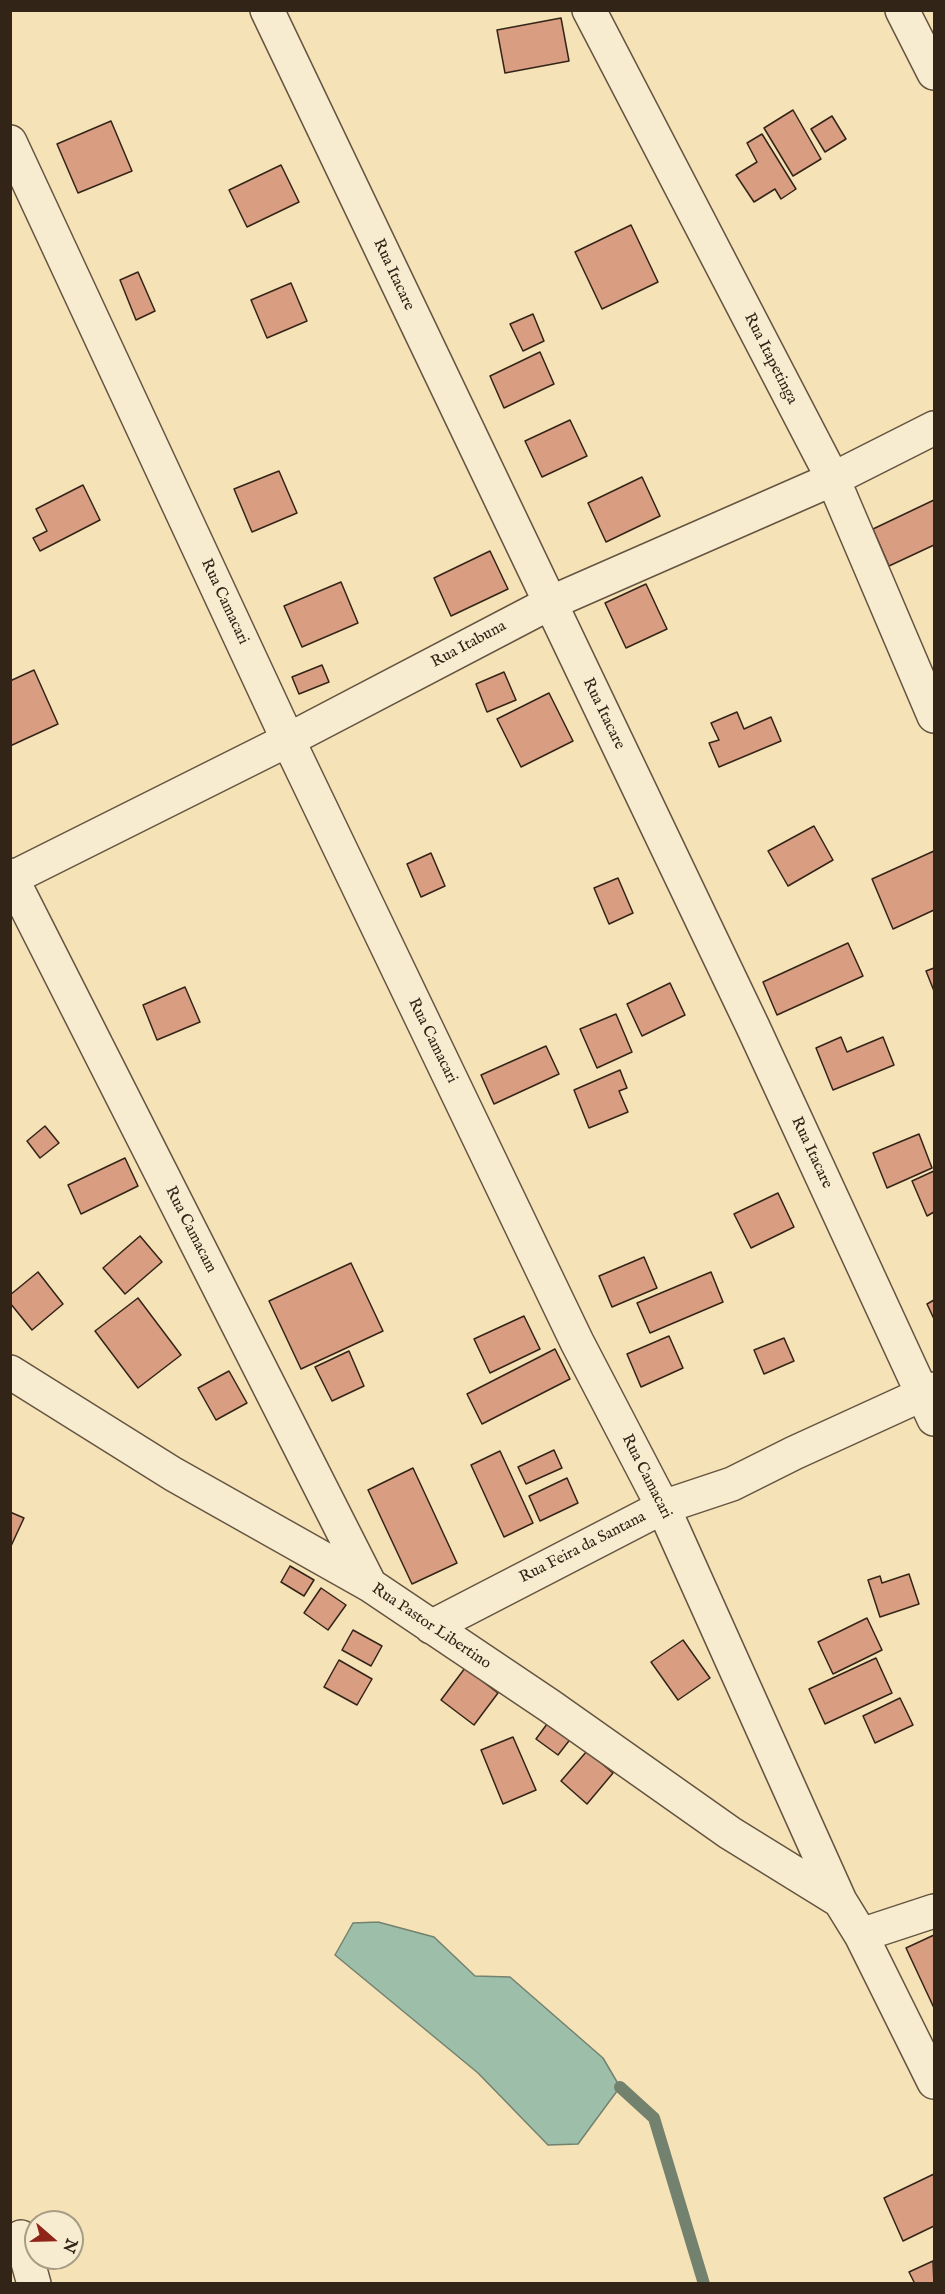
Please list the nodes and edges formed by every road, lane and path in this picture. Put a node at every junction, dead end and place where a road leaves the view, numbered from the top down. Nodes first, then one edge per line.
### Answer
1 (267, 10) edge
2 (589, 10) edge
3 (902, 10) edge
4 (934, 73) edge
5 (10, 142) edge
6 (934, 428) edge
7 (832, 478) junction
8 (550, 603) junction
9 (934, 716) edge
10 (288, 740) junction
11 (11, 877) edge
12 (10, 1372) edge
13 (930, 1400) edge
14 (663, 1507) junction
15 (370, 1585) junction
16 (431, 1627) junction
17 (840, 1900) junction
18 (934, 1911) edge
19 (861, 1935) junction
20 (934, 2082) edge
21 (21, 2237) dead end
22 (34, 2283) edge

1 - 8 street, Rua Itacare
2 - 7 street, Rua Itapetinga
3 - 4 street
5 - 10 street, Rua Camacari
6 - 7 street, Rua Itabuna
7 - 8 street, Rua Itabuna
7 - 9 street, Rua Itapetinga
8 - 10 street, Rua Itabuna
8 - 13 street, Rua Itacare
10 - 11 street, Rua Itabuna
10 - 14 street, Rua Camacari
11 - 15 street, Rua Camacam
12 - 15 street, Rua Pastor Libertino
13 - 14 street, Rua Feira da Santana
14 - 16 street, Rua Feira da Santana
14 - 17 street, Rua Camacari
15 - 16 street, Rua Pastor Libertino
16 - 17 street, Rua Pastor Libertino
17 - 19 street, Rua Camacari
18 - 19 street
19 - 20 street
21 - 22 street

